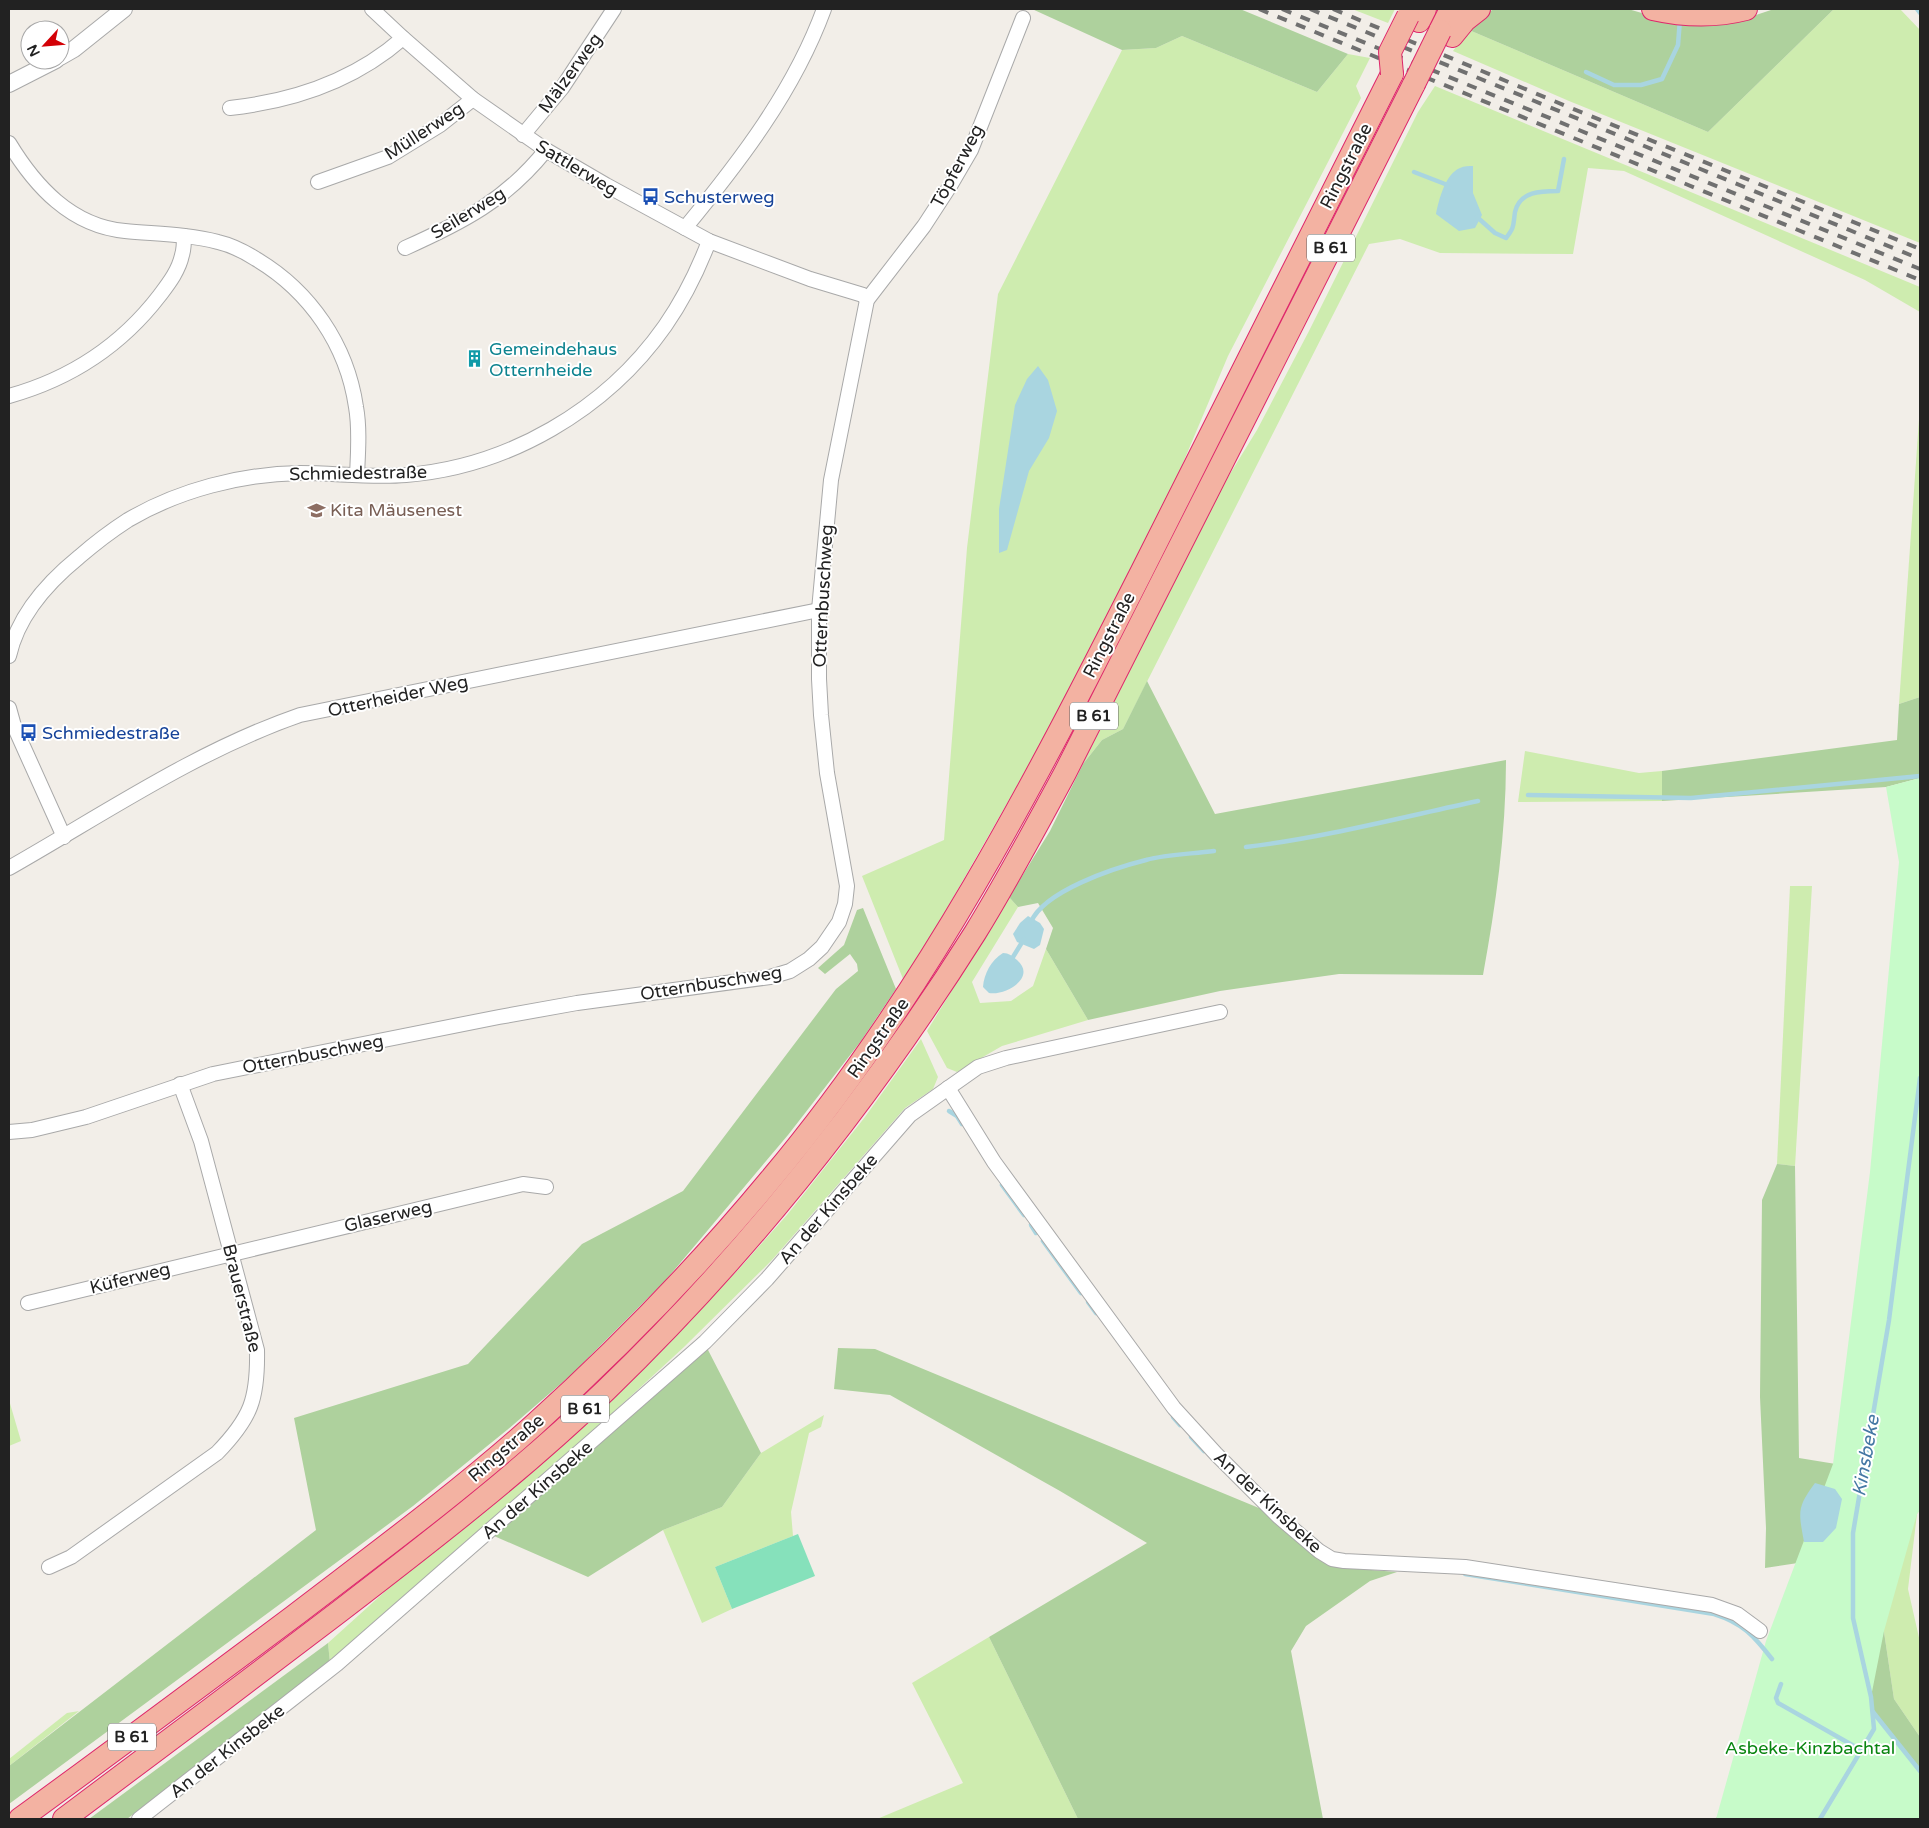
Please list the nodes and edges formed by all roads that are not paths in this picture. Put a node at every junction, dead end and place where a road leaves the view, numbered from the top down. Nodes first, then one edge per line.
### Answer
1 (124, 9) edge
2 (614, 9) edge
3 (824, 9) edge
4 (1451, 9) edge
5 (1479, 9) edge
6 (1746, 9) edge
7 (379, 11) edge
8 (1671, 12) edge
9 (1416, 13) edge
10 (1023, 18) dead end
11 (1446, 33) junction
12 (403, 38) junction
13 (70, 51) edge
14 (36, 70) edge
15 (9, 84) edge
16 (473, 99) junction
17 (230, 108) dead end
18 (523, 135) junction
19 (9, 143) edge
20 (546, 150) junction
21 (318, 182) dead end
22 (685, 228) junction
23 (184, 236) junction
24 (710, 241) junction
25 (405, 248) dead end
26 (867, 300) junction
27 (9, 396) edge
28 (357, 475) junction
29 (819, 610) junction
30 (9, 656) edge
31 (9, 708) edge
32 (64, 836) junction
33 (9, 868) edge
34 (1220, 1012) dead end
35 (180, 1084) junction
36 (948, 1088) junction
37 (9, 1132) edge
38 (546, 1187) dead end
39 (232, 1253) junction
40 (28, 1303) dead end
41 (49, 1568) dead end
42 (1760, 1631) dead end
43 (20, 1819) edge
44 (64, 1819) edge
45 (138, 1819) edge

1 - 13 street
2 - 18 street, Mälzerweg
3 - 22 street
4 - 11 highway, B 61
5 - 11 highway, B 61
6 - 8 highway
7 - 12 street, Sattlerweg
9 - 43 highway, Ringstraße / B 61
10 - 26 street, Töpferweg
11 - 44 highway, Ringstraße / B 61, bridge
12 - 16 street, Sattlerweg
12 - 17 street
14 - 15 street
16 - 18 street, Sattlerweg
16 - 21 street, Müllerweg
18 - 20 street, Sattlerweg
19 - 23 street
20 - 22 street, Sattlerweg
20 - 25 street, Seilerweg
22 - 24 street, Sattlerweg
23 - 27 street
23 - 28 street
24 - 26 street, Sattlerweg
24 - 28 street, Schmiedestraße
26 - 29 street, Otternbuschweg
28 - 30 street, Schmiedestraße
29 - 32 street, Otterheider Weg
29 - 35 street, Otternbuschweg
31 - 32 street
32 - 33 street, Otterheider Weg
34 - 36 street, An der Kinsbeke
35 - 37 street, Otternbuschweg
35 - 39 street, Brauerstraße
36 - 42 street, An der Kinsbeke
36 - 45 street, An der Kinsbeke
38 - 39 street, Glaserweg
39 - 40 street, Küferweg
39 - 41 street, Brauerstraße

